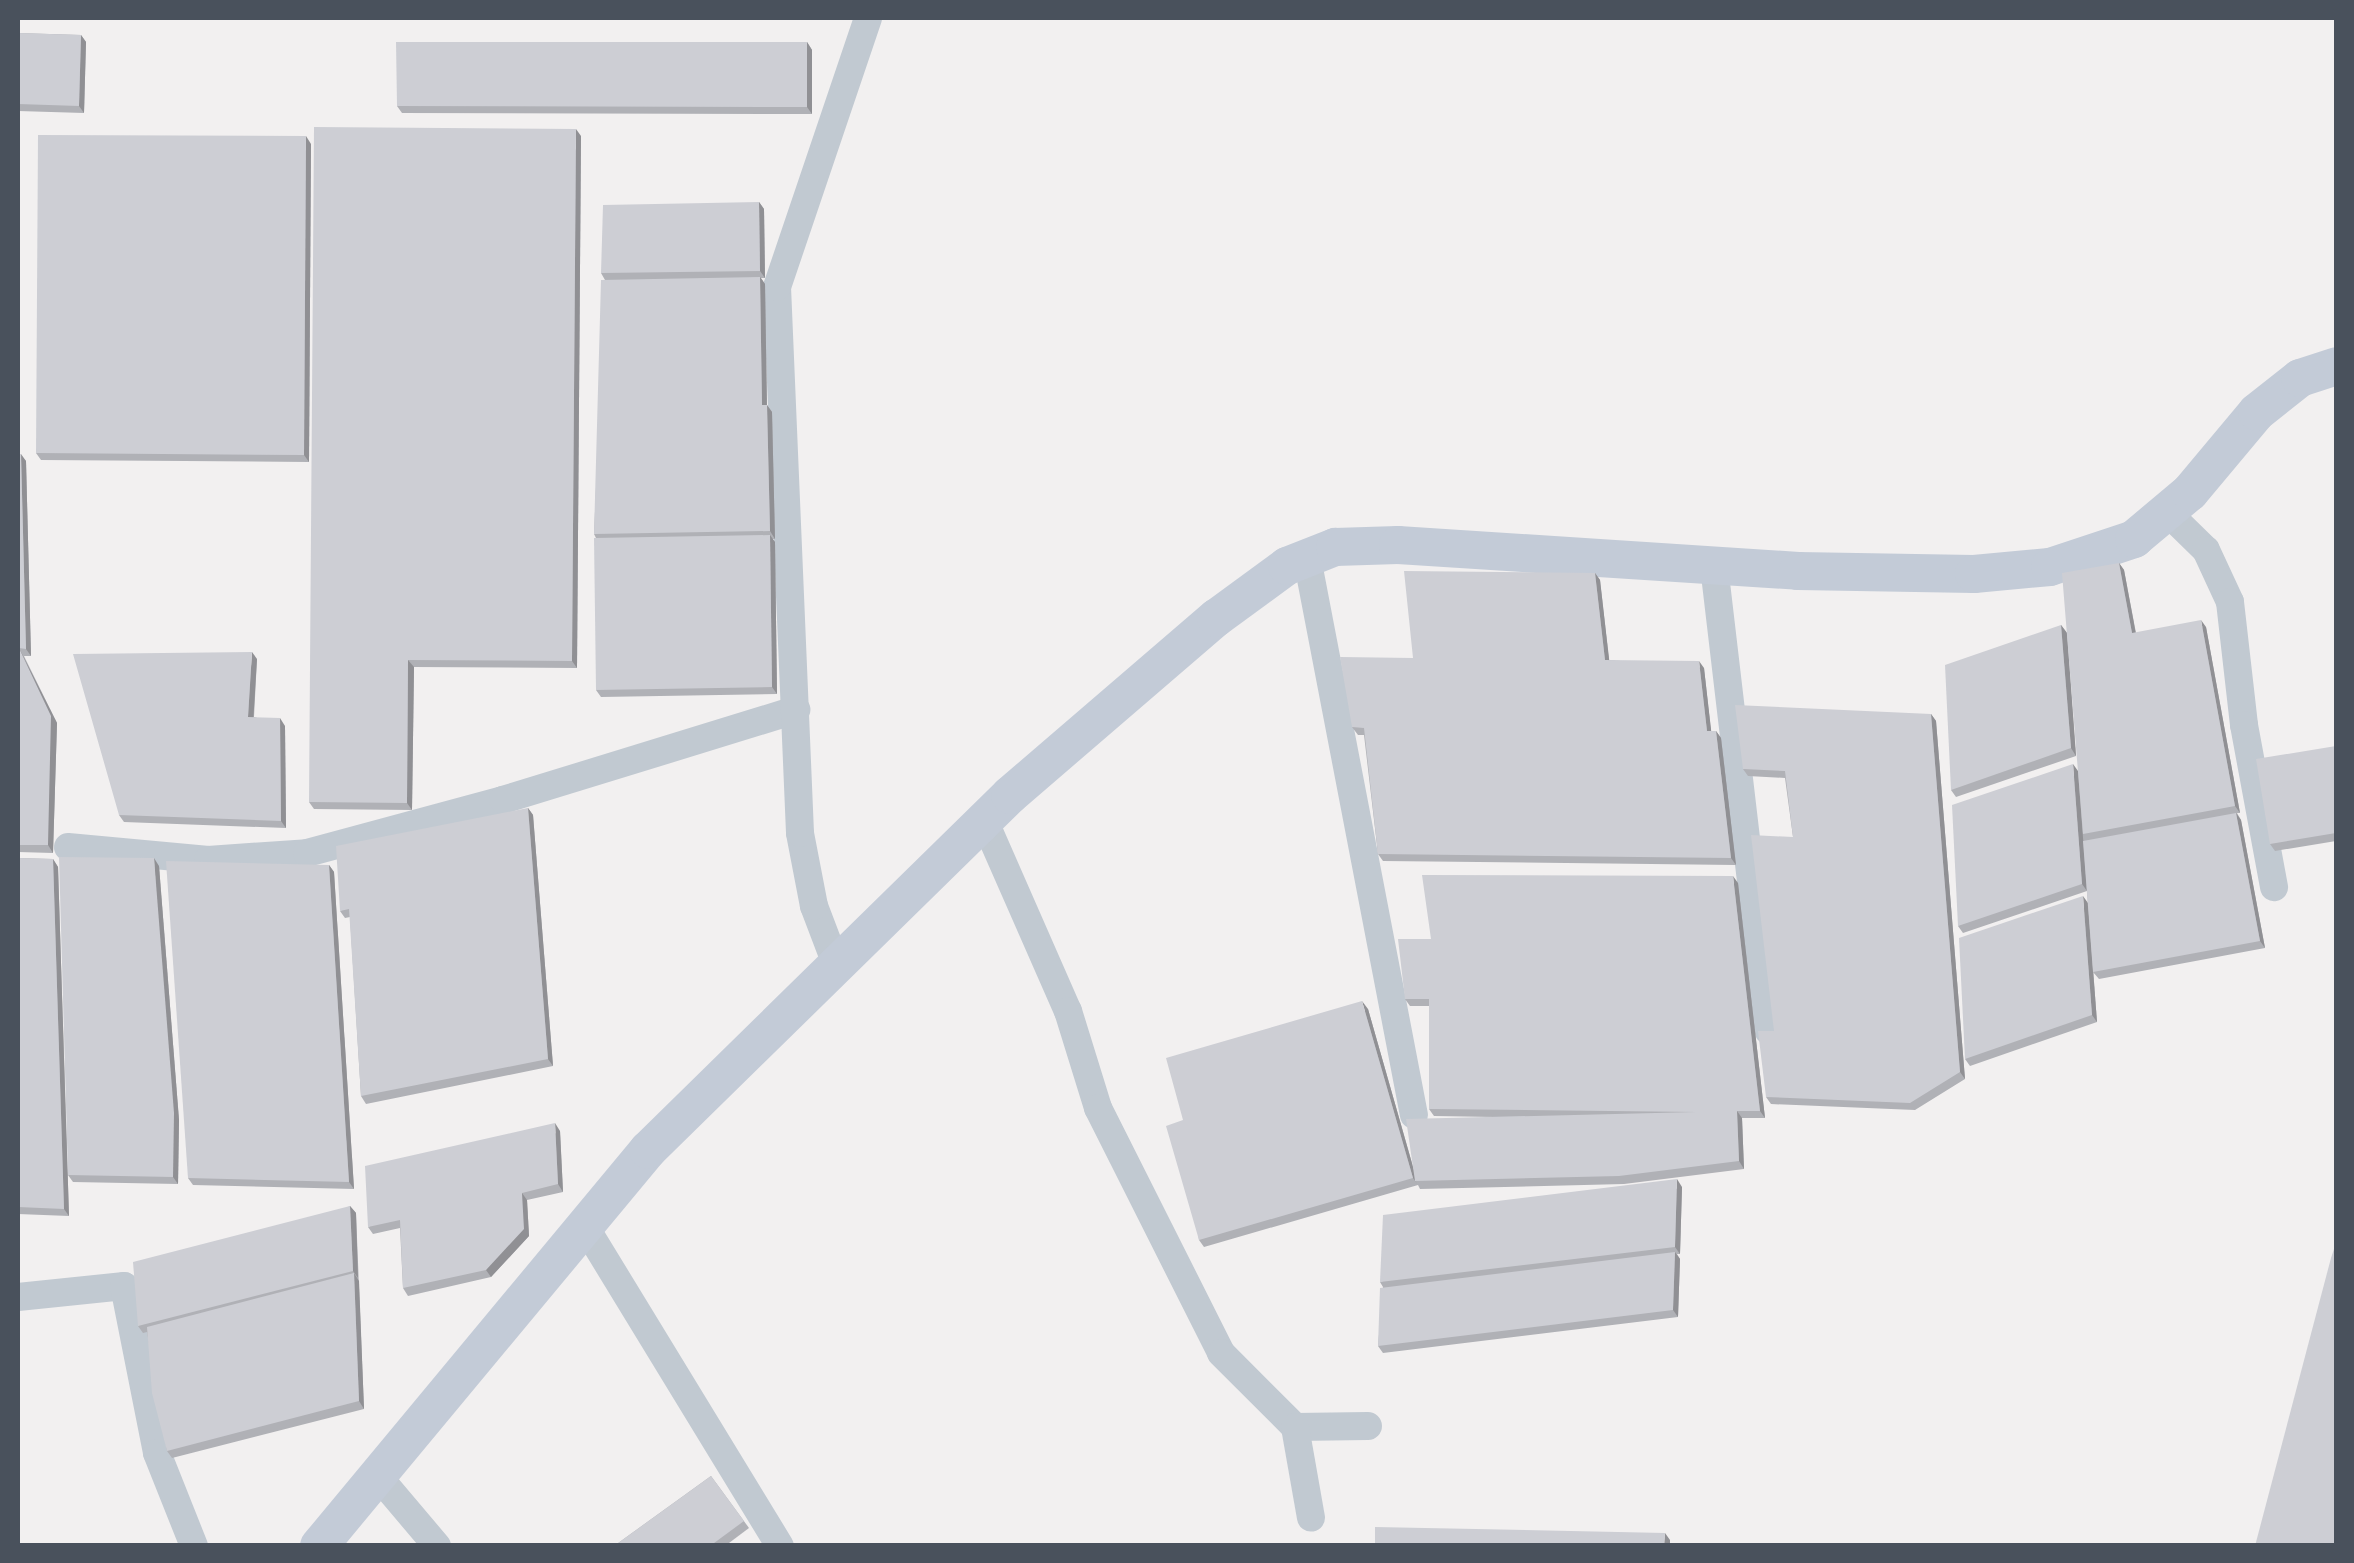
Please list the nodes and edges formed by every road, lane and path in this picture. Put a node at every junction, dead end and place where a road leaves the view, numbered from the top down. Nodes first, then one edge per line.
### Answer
1 (868, 18) edge
2 (2336, 366) edge
3 (2167, 512) junction
4 (1307, 558) junction
5 (1714, 566) junction
6 (796, 710) junction
7 (984, 820) junction
8 (68, 847) dead end
9 (2274, 887) dead end
10 (836, 964) junction
11 (1769, 1031) edge
12 (1414, 1115) edge
13 (584, 1226) junction
14 (18, 1297) edge
15 (1368, 1426) dead end
16 (1295, 1428) junction
17 (378, 1475) junction
18 (1312, 1518) dead end
19 (194, 1546) edge
20 (319, 1546) edge
21 (438, 1546) edge
22 (780, 1546) edge

1 - 6 street
2 - 3 street
3 - 5 street
3 - 9 street
4 - 5 street
4 - 7 street
4 - 12 street
5 - 11 street
6 - 8 street
6 - 10 street
7 - 10 street
7 - 16 street
10 - 13 street
13 - 17 street
13 - 22 street
14 - 19 street
15 - 16 street
16 - 18 street
17 - 20 street
17 - 21 street

